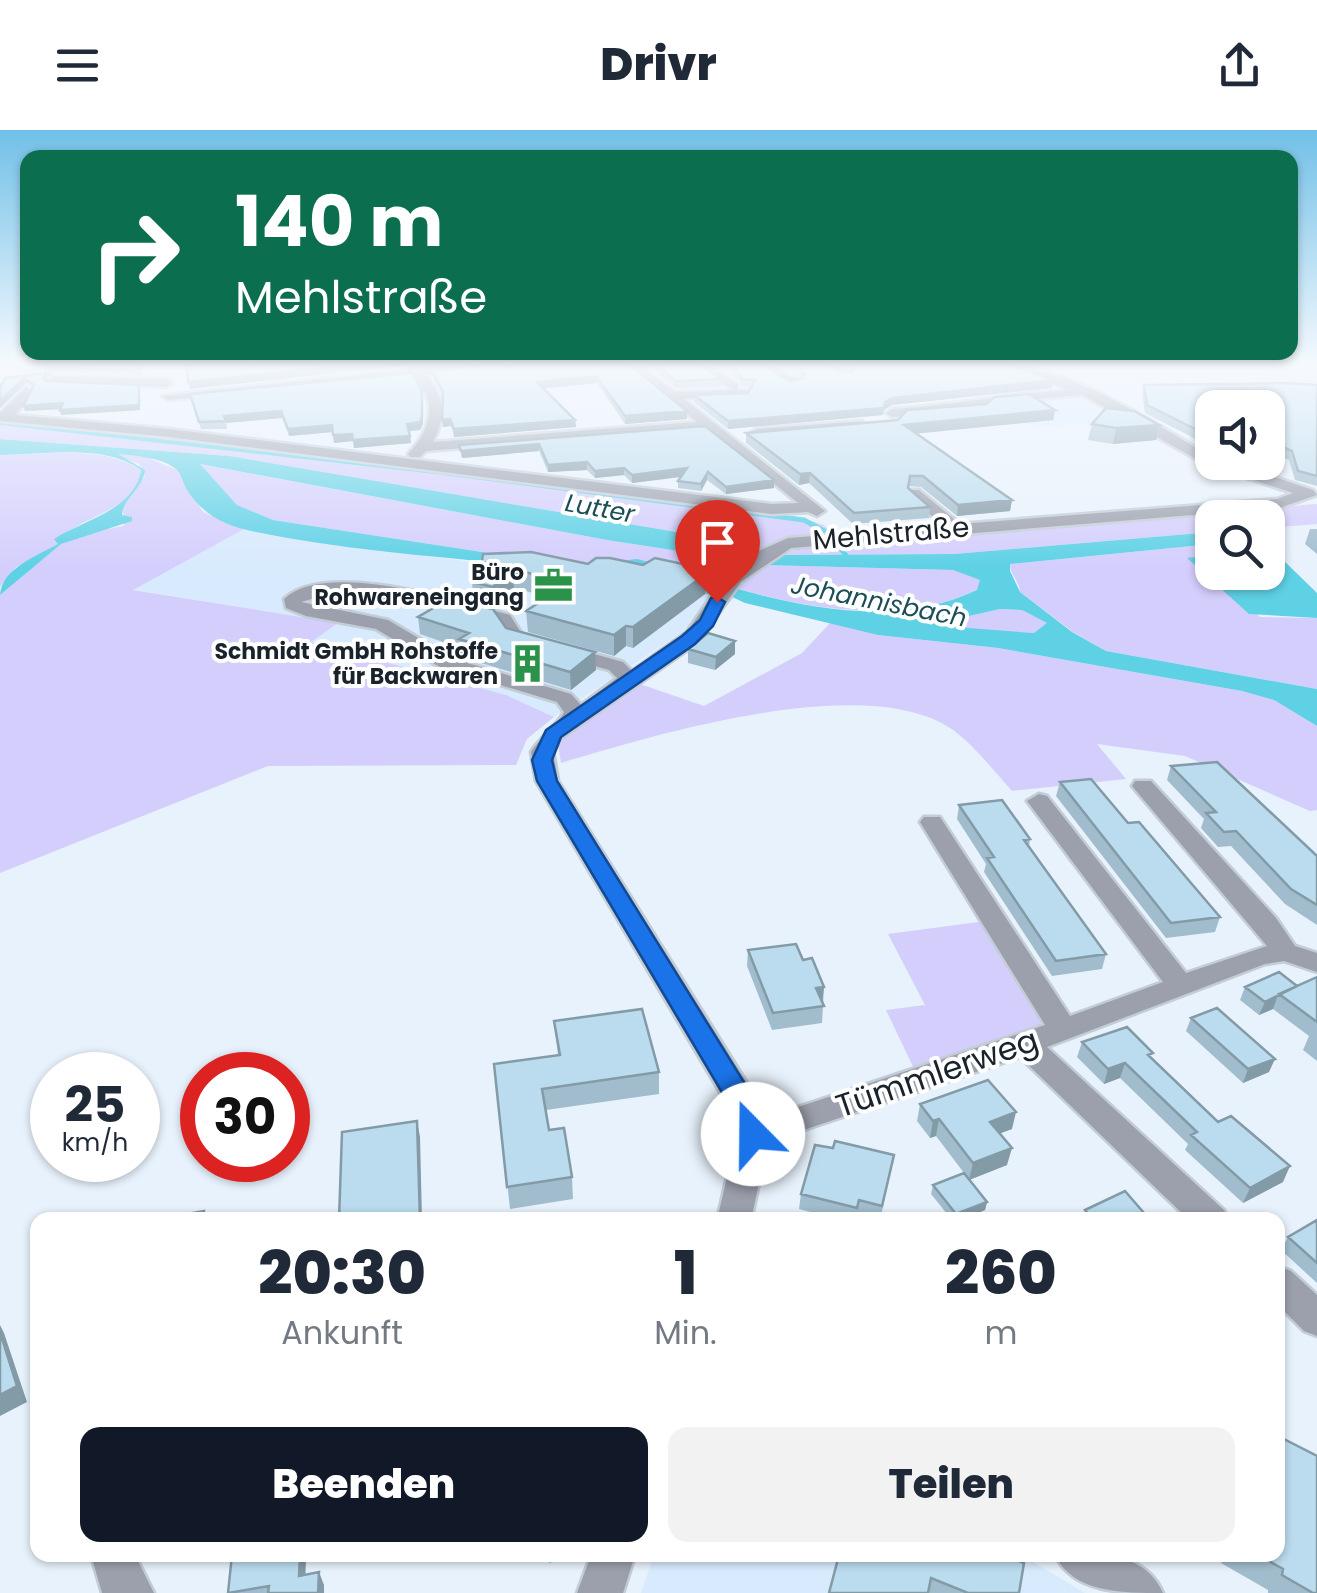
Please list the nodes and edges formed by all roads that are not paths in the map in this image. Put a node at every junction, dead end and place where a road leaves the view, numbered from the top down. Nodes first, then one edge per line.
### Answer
1 (161, 432) edge
2 (430, 432) edge
3 (607, 432) edge
4 (719, 432) edge
5 (767, 432) edge
6 (1160, 432) edge
7 (169, 433) joint
8 (724, 437) junction
9 (425, 447) junction
10 (1195, 452) edge
11 (404, 461) junction
12 (1269, 480) edge
13 (914, 494) edge
14 (1312, 494) edge
15 (812, 507) junction
16 (955, 528) junction
17 (848, 536) junction
18 (624, 684) junction
19 (572, 719) junction
20 (1143, 786) dead end
21 (1039, 801) dead end
22 (932, 822) dead end
23 (1285, 952) junction
24 (1317, 964) edge
25 (1182, 986) junction
26 (1064, 1030) junction
27 (1025, 1044) junction
28 (753, 1134) junction
29 (736, 1212) edge
30 (1204, 1212) edge
31 (1285, 1289) edge
32 (1317, 1319) edge
33 (115, 1562) edge
34 (611, 1562) edge
35 (1089, 1562) edge
36 (131, 1593) edge
37 (600, 1593) edge
38 (1140, 1593) edge

1 - 7 street
2 - 9 street
3 - 9 street
4 - 8 street
5 - 8 street
6 - 10 street
7 - 11 street
8 - 15 street
9 - 11 street
11 - 15 street
12 - 14 street
13 - 16 street
14 - 16 street, Mehlstraße
15 - 17 street
16 - 17 street, Mehlstraße
17 - 18 street, Mehlstraße
18 - 19 street, Mehlstraße
18 - 19 street
19 - 28 street, Mehlstraße
20 - 23 street
21 - 25 street
22 - 26 street, Tümmlerweg
23 - 24 street
23 - 25 street, Tümmlerweg
25 - 26 street, Tümmlerweg
26 - 27 street, Tümmlerweg
27 - 28 street, Tümmlerweg
27 - 30 street
28 - 29 street
31 - 32 street
33 - 36 street
34 - 37 street
35 - 38 street

